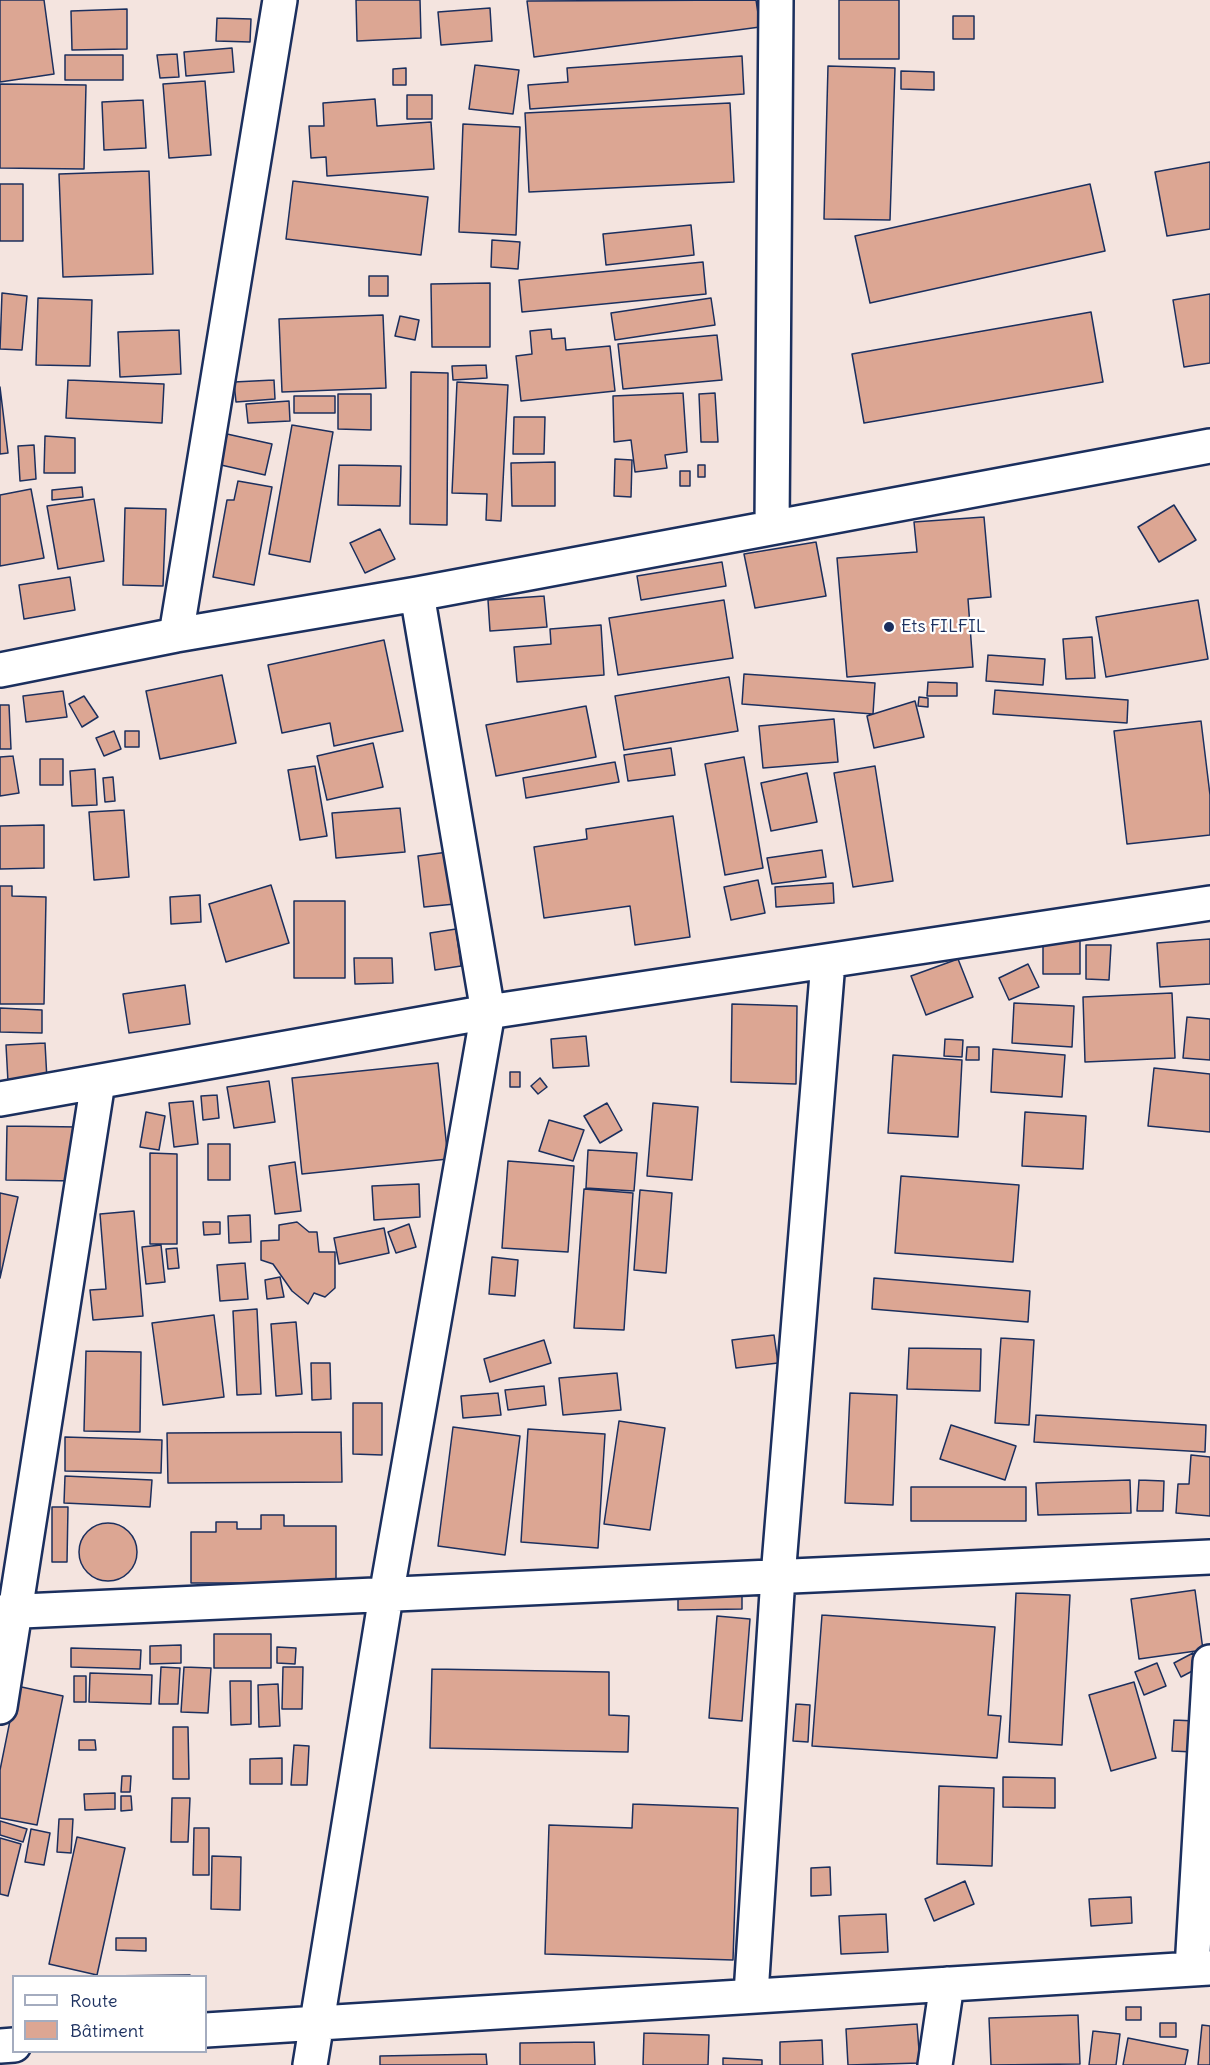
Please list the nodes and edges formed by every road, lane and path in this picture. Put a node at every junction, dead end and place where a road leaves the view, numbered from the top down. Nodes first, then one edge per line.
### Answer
1 (280, 0) edge
2 (776, 0) edge
3 (1210, 446) edge
4 (772, 527) junction
5 (417, 594) junction
6 (176, 635) junction
7 (0, 670) edge
8 (1210, 903) edge
9 (828, 962) junction
10 (488, 1012) junction
11 (98, 1082) junction
12 (0, 1099) edge
13 (1210, 1557) edge
14 (778, 1578) junction
15 (386, 1596) junction
16 (8, 1612) edge
17 (1210, 1662) edge
18 (0, 1707) edge
19 (1201, 1968) edge
20 (946, 1984) junction
21 (751, 1994) junction
22 (317, 2021) junction
23 (207, 2030) edge
24 (310, 2065) edge
25 (934, 2065) edge

1 - 6 street
2 - 4 street
3 - 4 street
4 - 5 street
5 - 6 street
5 - 10 street
6 - 7 street
8 - 9 street
9 - 10 street
9 - 14 street
10 - 11 street
10 - 15 street
11 - 12 street
11 - 16 street
13 - 14 street
14 - 15 street
14 - 21 street
15 - 16 street
15 - 22 street
16 - 18 street
17 - 19 street
19 - 20 street
20 - 21 street
20 - 25 street
21 - 22 street
22 - 23 street
22 - 24 street

